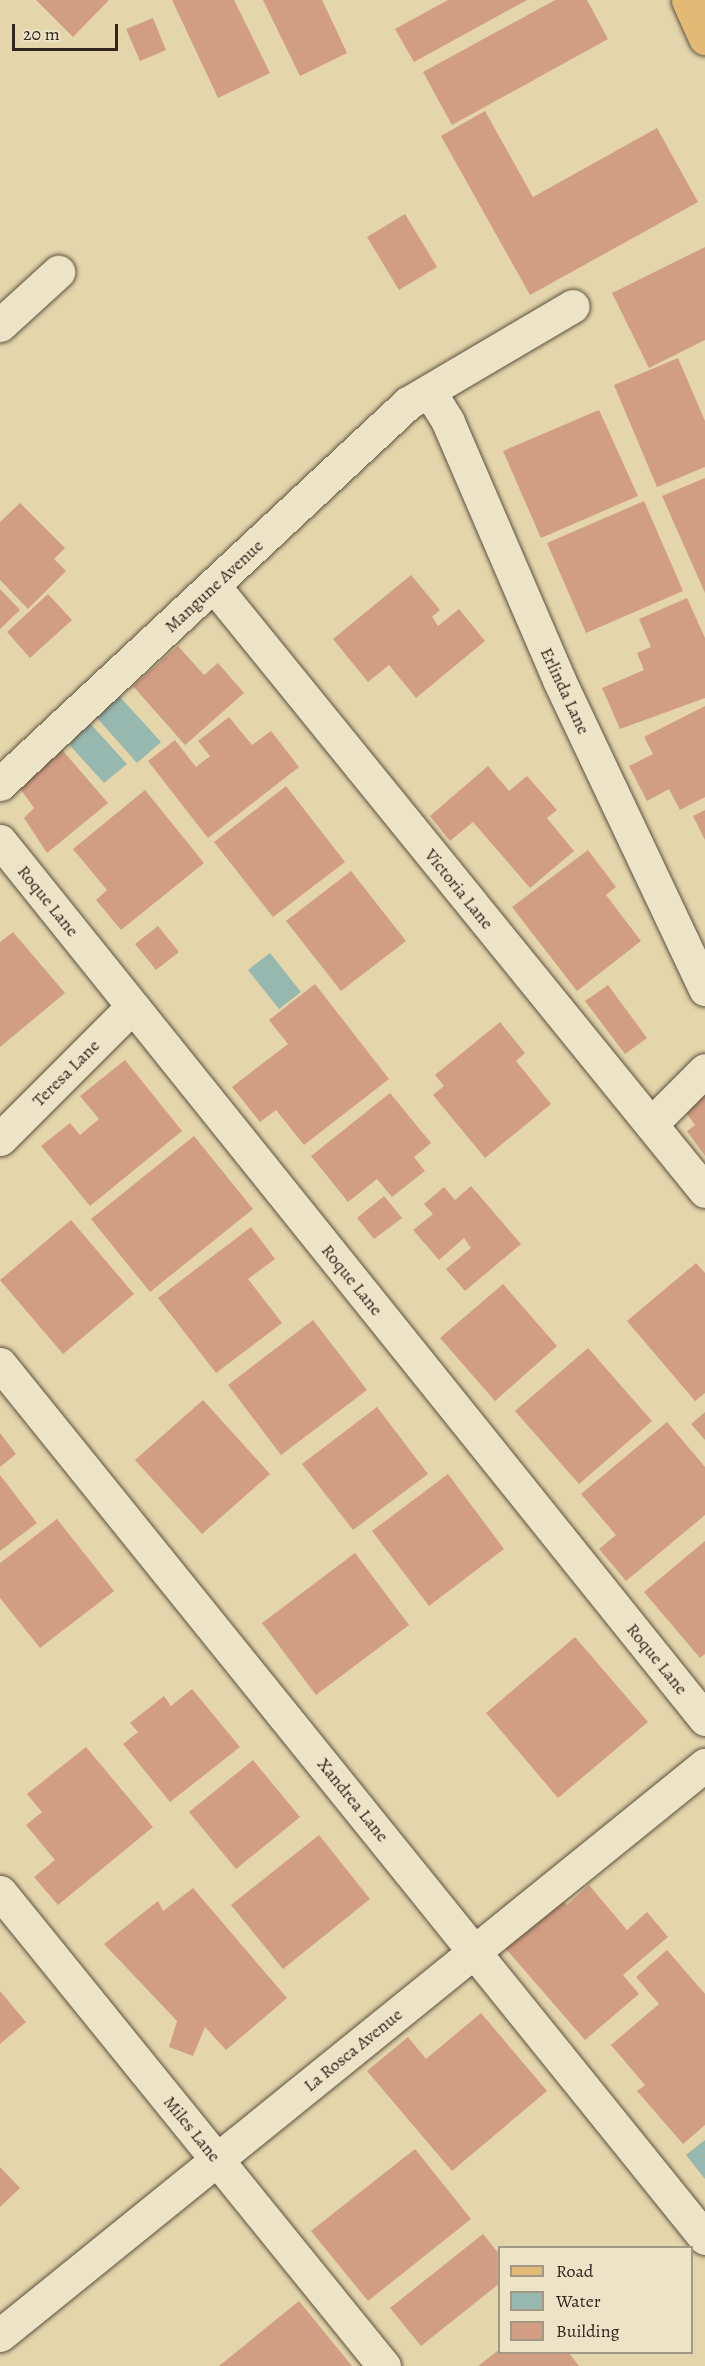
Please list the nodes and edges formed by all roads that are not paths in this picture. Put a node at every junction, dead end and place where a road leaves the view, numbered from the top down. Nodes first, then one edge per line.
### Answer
1 (688, 0) edge
2 (705, 38) edge
3 (58, 272) dead end
4 (573, 306) dead end
5 (0, 325) edge
6 (429, 391) junction
7 (214, 586) junction
8 (0, 784) edge
9 (0, 841) edge
10 (705, 989) edge
11 (132, 1007) junction
12 (705, 1070) edge
13 (651, 1124) junction
14 (0, 1139) edge
15 (705, 1191) edge
16 (0, 1364) edge
17 (705, 1719) edge
18 (705, 1765) edge
19 (0, 1892) edge
20 (475, 1951) junction
21 (217, 2160) junction
22 (705, 2238) edge
23 (0, 2335) edge
24 (384, 2366) edge

1 - 2 main road
3 - 5 street
4 - 6 street, Mangune Avenue
6 - 7 street, Mangune Avenue
6 - 10 street, Erlinda Lane
7 - 8 street, Mangune Avenue
7 - 13 street, Victoria Lane
9 - 11 street, Roque Lane
11 - 14 street, Teresa Lane
11 - 17 street, Roque Lane
12 - 13 street
13 - 15 street, Victoria Lane
16 - 20 street, Xandrea Lane
18 - 20 street, La Rosca Avenue
19 - 21 street, Miles Lane
20 - 21 street, La Rosca Avenue
20 - 22 street, Xandrea Lane
21 - 23 street, La Rosca Avenue
21 - 24 street, Miles Lane

